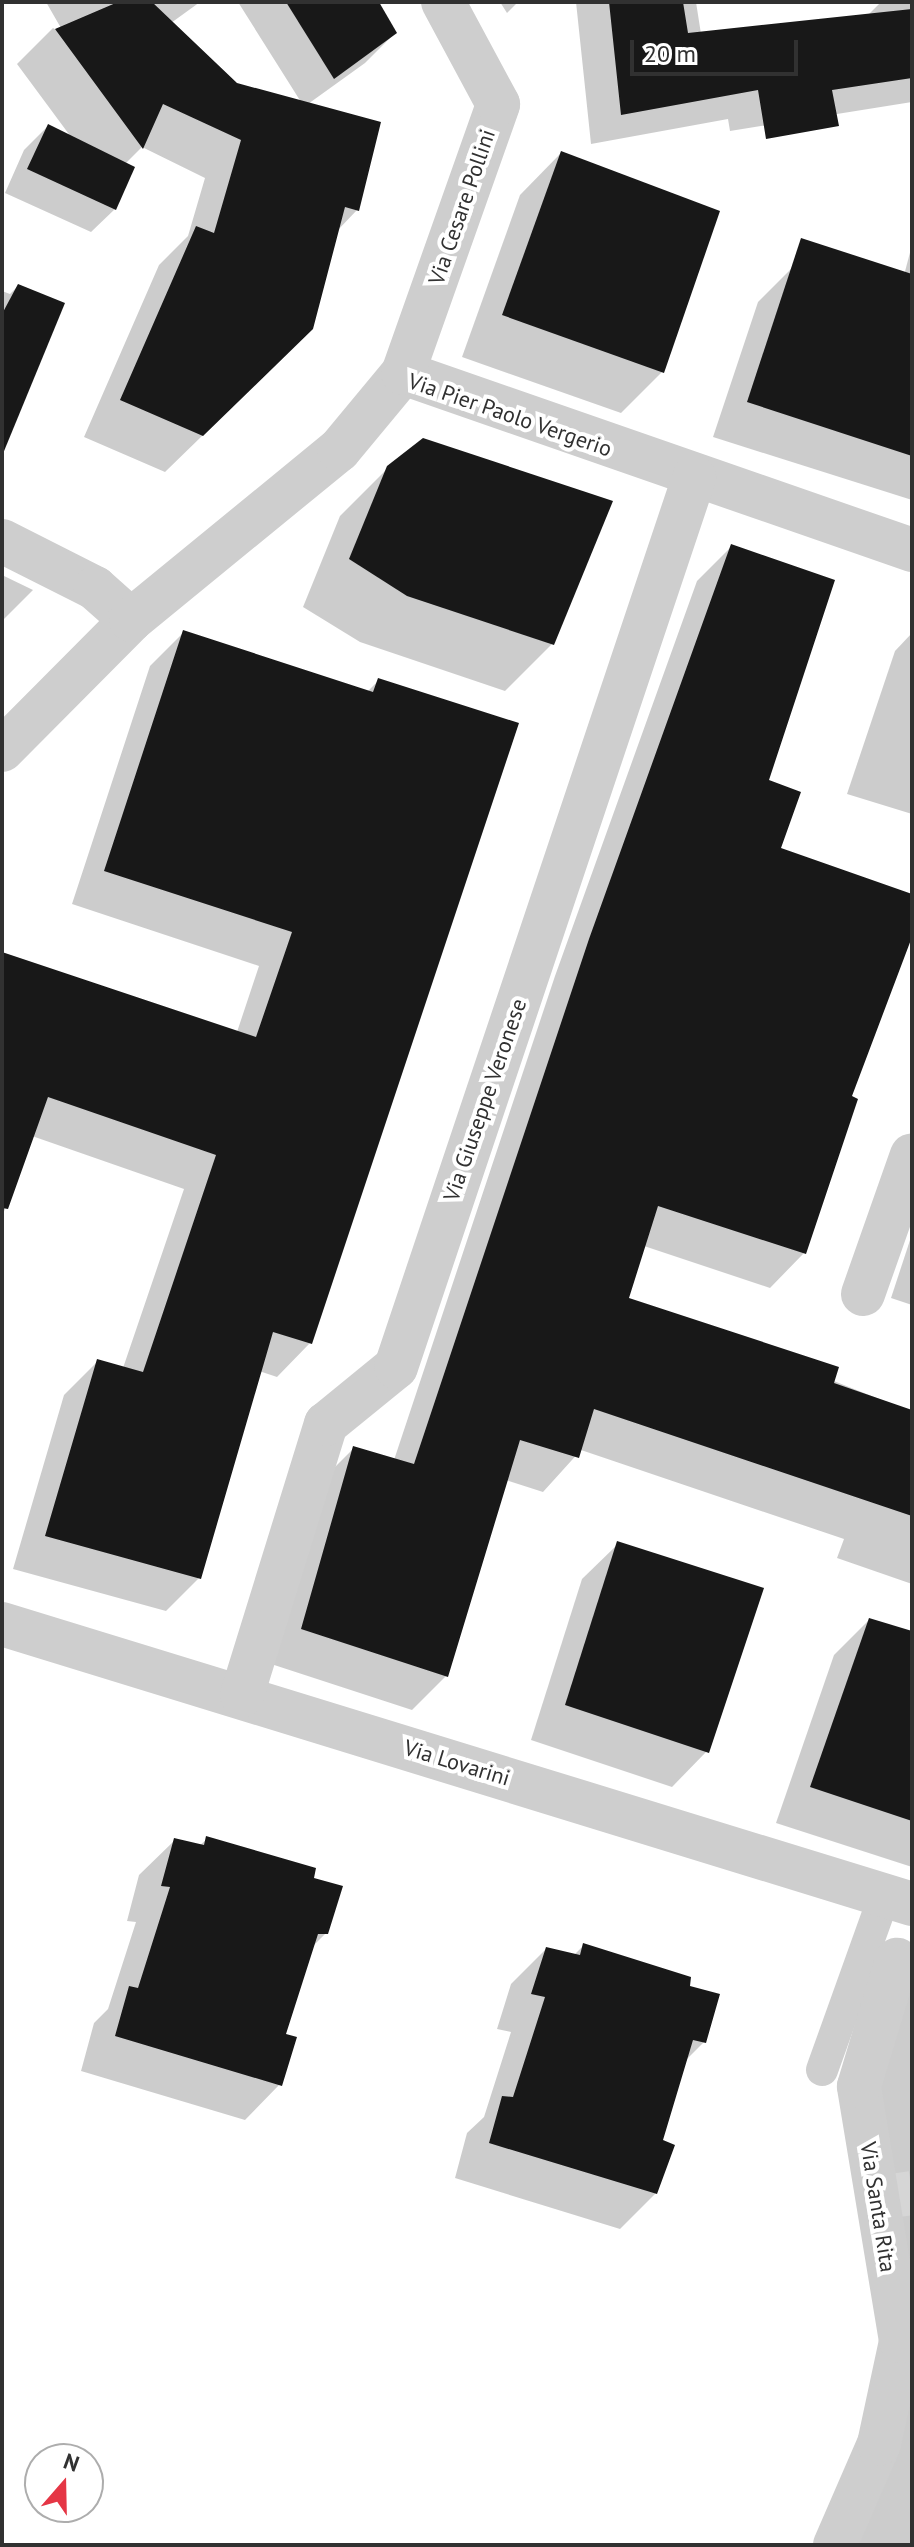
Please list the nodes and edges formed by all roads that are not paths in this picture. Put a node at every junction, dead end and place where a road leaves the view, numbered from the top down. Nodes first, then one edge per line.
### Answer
1 (443, 2) edge
2 (403, 373) junction
3 (694, 478) junction
4 (2, 541) edge
5 (912, 550) edge
6 (131, 620) junction
7 (2, 750) edge
8 (912, 1155) edge
9 (863, 1294) dead end
10 (2, 1624) edge
11 (242, 1695) junction
12 (903, 1925) edge
13 (822, 2070) dead end
14 (835, 2545) edge

1 - 2 street, Via Cesare Pollini
2 - 3 street, Via Pier Paolo Vergerio
2 - 6 street, Via Pier Paolo Vergerio
3 - 5 street, Via Pier Paolo Vergerio
3 - 11 street, Via Giuseppe Veronese
4 - 6 street
6 - 7 street, Via Pier Paolo Vergerio
8 - 9 street
10 - 11 street, Via Lovarini
11 - 12 street, Via Lovarini
12 - 13 lane
12 - 14 street, Via Santa Rita

